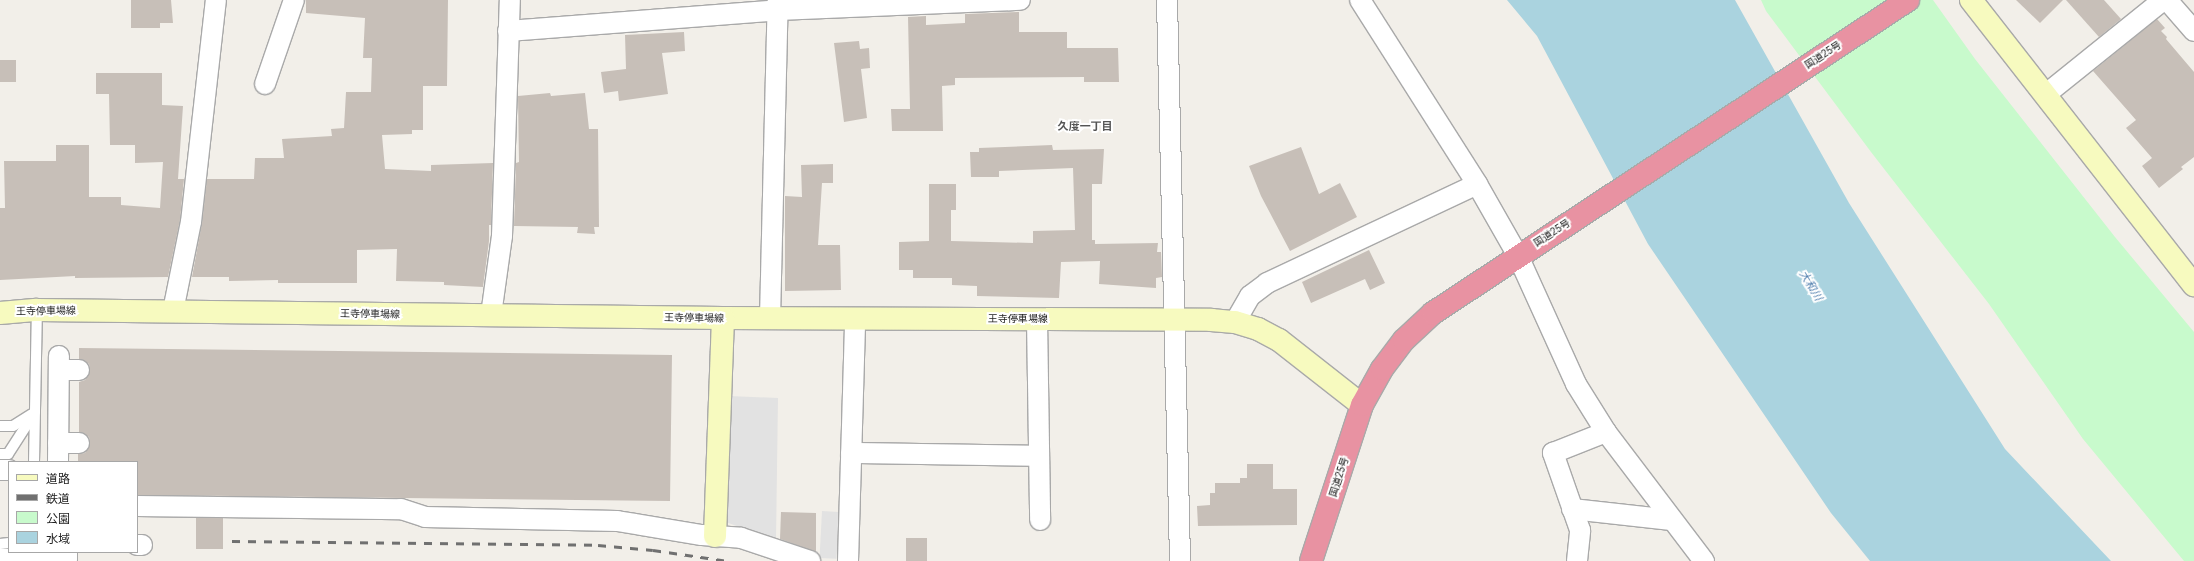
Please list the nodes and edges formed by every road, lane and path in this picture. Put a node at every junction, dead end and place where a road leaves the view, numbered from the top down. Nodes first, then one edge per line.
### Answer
1 (216, 0) edge
2 (294, 0) edge
3 (510, 0) edge
4 (1020, 0) edge
5 (1167, 0) edge
6 (1360, 0) edge
7 (1908, 0) edge
8 (1971, 0) edge
9 (2163, 0) edge
10 (2167, 0) edge
11 (778, 5) edge
12 (508, 31) junction
13 (2194, 31) edge
14 (266, 84) dead end
15 (2045, 95) junction
16 (1477, 184) junction
17 (1525, 251) junction
18 (2194, 285) edge
19 (37, 310) junction
20 (173, 312) junction
21 (0, 313) edge
22 (491, 315) junction
23 (723, 318) junction
24 (770, 318) junction
25 (855, 318) junction
26 (1037, 320) junction
27 (1174, 320) junction
28 (1235, 322) junction
29 (79, 370) dead end
30 (1362, 405) junction
31 (35, 412) junction
32 (0, 426) edge
33 (1606, 432) junction
34 (79, 443) dead end
35 (58, 452) edge
36 (851, 453) junction
37 (0, 454) edge
38 (1039, 456) junction
39 (34, 461) edge
40 (138, 506) edge
41 (1572, 509) junction
42 (1040, 520) dead end
43 (1671, 520) junction
44 (715, 536) junction
45 (67, 553) edge
46 (0, 559) edge
47 (810, 561) edge
48 (848, 561) edge
49 (1180, 561) edge
50 (1311, 561) edge
51 (1577, 561) edge
52 (1704, 561) edge

1 - 20 street
2 - 14 street
3 - 12 street
4 - 11 street
5 - 27 street
6 - 16 street
7 - 17 highway, 国道25号
8 - 15 main road
9 - 15 street
10 - 13 street
11 - 12 street
11 - 24 street
12 - 22 street
15 - 18 main road
16 - 17 street
16 - 28 street
17 - 30 highway, 国道25号
17 - 33 street
19 - 20 main road, 王寺停車場線
19 - 21 main road, 王寺停車場線
19 - 31 lane
20 - 22 main road, 王寺停車場線
22 - 23 main road, 王寺停車場線
23 - 24 main road, 王寺停車場線
23 - 44 main road
24 - 25 main road, 王寺停車場線
25 - 26 main road, 王寺停車場線
25 - 36 street
26 - 27 main road, 王寺停車場線
26 - 38 street
27 - 28 main road, 王寺停車場線
27 - 49 street
28 - 30 main road, 王寺停車場線
29 - 35 street
30 - 50 highway, 国道25号
31 - 32 lane
31 - 37 lane
31 - 39 lane
33 - 41 street
33 - 43 street
34 - 35 street
36 - 38 street
36 - 48 street
38 - 42 street
40 - 44 street
41 - 43 street
41 - 51 street
43 - 52 street
44 - 47 street
45 - 46 street

